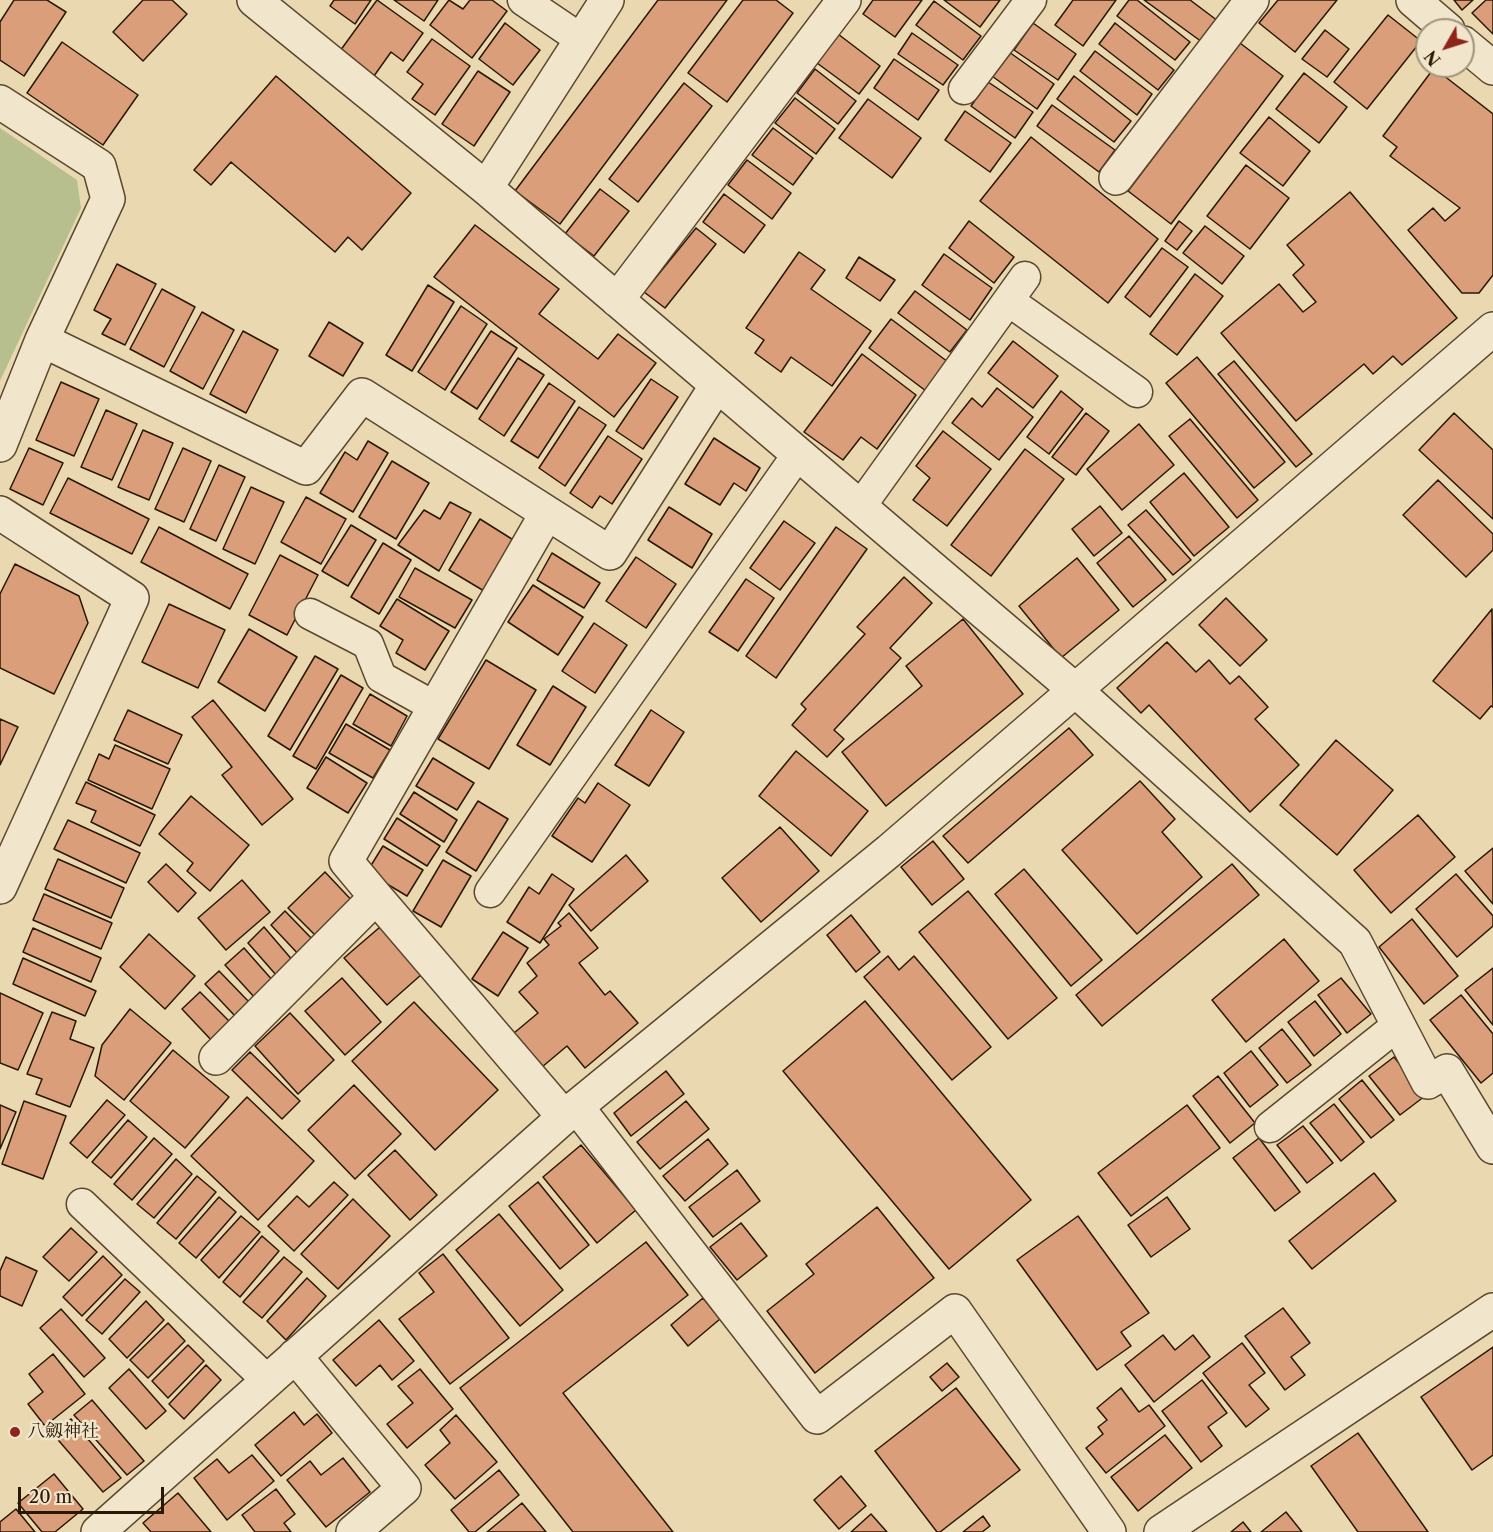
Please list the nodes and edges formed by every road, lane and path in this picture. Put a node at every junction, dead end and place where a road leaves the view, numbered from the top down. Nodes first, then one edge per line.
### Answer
1 (254, 0) edge
2 (523, 0) edge
3 (607, 0) edge
4 (844, 0) edge
5 (1031, 0) edge
6 (1252, 0) edge
7 (1413, 0) edge
8 (1434, 18) edge
9 (582, 40) junction
10 (1475, 53) edge
11 (1493, 68) edge
12 (964, 89) dead end
13 (0, 102) edge
14 (1116, 178) dead end
15 (486, 188) junction
16 (1026, 277) dead end
17 (617, 300) junction
18 (1009, 301) junction
19 (1493, 329) edge
20 (42, 340) junction
21 (717, 385) junction
22 (1137, 392) dead end
23 (0, 445) edge
24 (798, 454) junction
25 (860, 507) junction
26 (0, 513) edge
27 (547, 513) junction
28 (310, 614) dead end
29 (1074, 689) junction
30 (435, 707) junction
31 (0, 887) edge
32 (490, 891) dead end
33 (376, 897) junction
34 (1398, 1025) junction
35 (216, 1058) dead end
36 (570, 1112) junction
37 (1270, 1127) dead end
38 (1493, 1147) edge
39 (82, 1204) dead end
40 (1493, 1310) edge
41 (296, 1356) junction
42 (268, 1381) junction
43 (98, 1532) edge
44 (353, 1532) edge
45 (1109, 1532) edge
46 (1161, 1532) edge

1 - 15 street
2 - 9 lane
3 - 9 street
4 - 17 street
5 - 12 lane
6 - 14 street
7 - 8 street
9 - 15 street
10 - 11 street
13 - 20 street
15 - 17 street
16 - 18 lane
17 - 21 street
18 - 22 lane
18 - 25 lane
19 - 29 street
20 - 23 street
20 - 27 street
21 - 24 street
21 - 27 street
24 - 25 street
24 - 32 lane
25 - 29 street
26 - 31 street
27 - 30 street
28 - 30 lane
29 - 34 street
29 - 36 street
30 - 33 street
33 - 35 street
33 - 36 street
34 - 37 lane
34 - 38 street
36 - 41 street
36 - 45 street
39 - 42 lane
40 - 46 street
41 - 42 street
41 - 44 street
42 - 43 street

